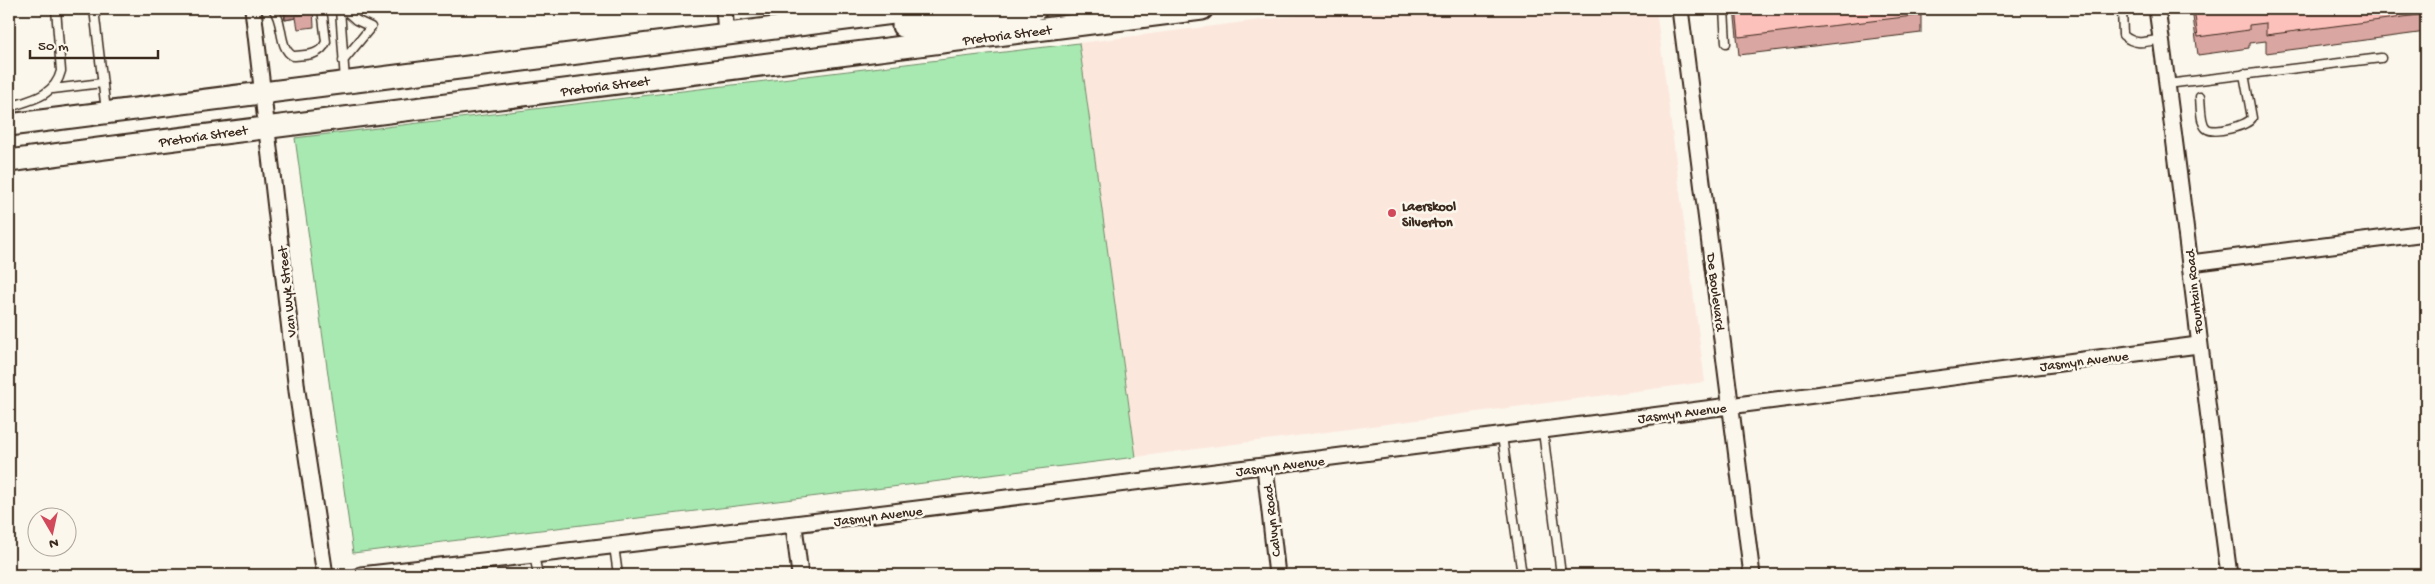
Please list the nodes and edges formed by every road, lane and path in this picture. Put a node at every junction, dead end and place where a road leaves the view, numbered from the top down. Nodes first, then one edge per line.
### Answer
1 (56, 9) edge
2 (94, 9) edge
3 (253, 9) edge
4 (273, 9) edge
5 (322, 9) edge
6 (342, 9) edge
7 (724, 9) edge
8 (925, 9) edge
9 (1036, 9) edge
10 (1202, 9) edge
11 (1680, 9) edge
12 (1724, 9) edge
13 (2122, 9) edge
14 (2157, 9) edge
15 (868, 12) edge
16 (1140, 12) edge
17 (726, 33) junction
18 (2161, 39) junction
19 (1726, 43) dead end
20 (2381, 58) dead end
21 (343, 61) junction
22 (2244, 74) junction
23 (102, 83) junction
24 (346, 83) junction
25 (2167, 84) junction
26 (53, 88) junction
27 (263, 93) junction
28 (2200, 97) dead end
29 (9, 107) edge
30 (106, 113) junction
31 (9, 125) edge
32 (268, 126) junction
33 (9, 162) edge
34 (2426, 233) edge
35 (2191, 263) junction
36 (2198, 345) junction
37 (1732, 406) junction
38 (1543, 431) junction
39 (1502, 436) junction
40 (1264, 467) junction
41 (794, 526) junction
42 (614, 546) junction
43 (534, 556) junction
44 (325, 575) edge
45 (361, 575) edge
46 (538, 575) edge
47 (618, 575) edge
48 (800, 575) edge
49 (1278, 575) edge
50 (1522, 575) edge
51 (1561, 575) edge
52 (1752, 575) edge
53 (2228, 575) edge

1 - 26 lane
2 - 23 lane
3 - 27 street, Van Wyk Street
4 - 5 lane
6 - 21 lane
6 - 21 lane
7 - 17 street
8 - 15 main road
9 - 15 main road
10 - 16 main road, Pretoria Street
11 - 37 street, De Boulevard
12 - 19 lane
13 - 18 lane
14 - 18 street, Fountain Road
15 - 17 main road
16 - 32 main road, Pretoria Street
17 - 24 main road
18 - 25 street, Fountain Road
20 - 22 lane
21 - 24 lane
22 - 25 lane
22 - 28 lane
23 - 26 lane
23 - 30 lane
24 - 27 main road
25 - 35 street, Fountain Road
26 - 29 lane
27 - 30 main road
27 - 32 street, Van Wyk Street
30 - 31 main road
32 - 33 main road, Pretoria Street
32 - 44 street, Van Wyk Street
34 - 35 street
35 - 36 street, Fountain Road
36 - 37 street, Jasmyn Avenue
36 - 53 street, Fountain Road
37 - 38 street, Jasmyn Avenue
37 - 52 street, De Boulevard
38 - 39 street, Jasmyn Avenue
38 - 51 lane
39 - 40 street, Jasmyn Avenue
39 - 50 lane
40 - 41 street, Jasmyn Avenue
40 - 49 street, Calvyn Road
41 - 42 street, Jasmyn Avenue
41 - 48 street
42 - 43 street, Jasmyn Avenue
42 - 47 lane
43 - 45 street, Jasmyn Avenue
43 - 46 lane

